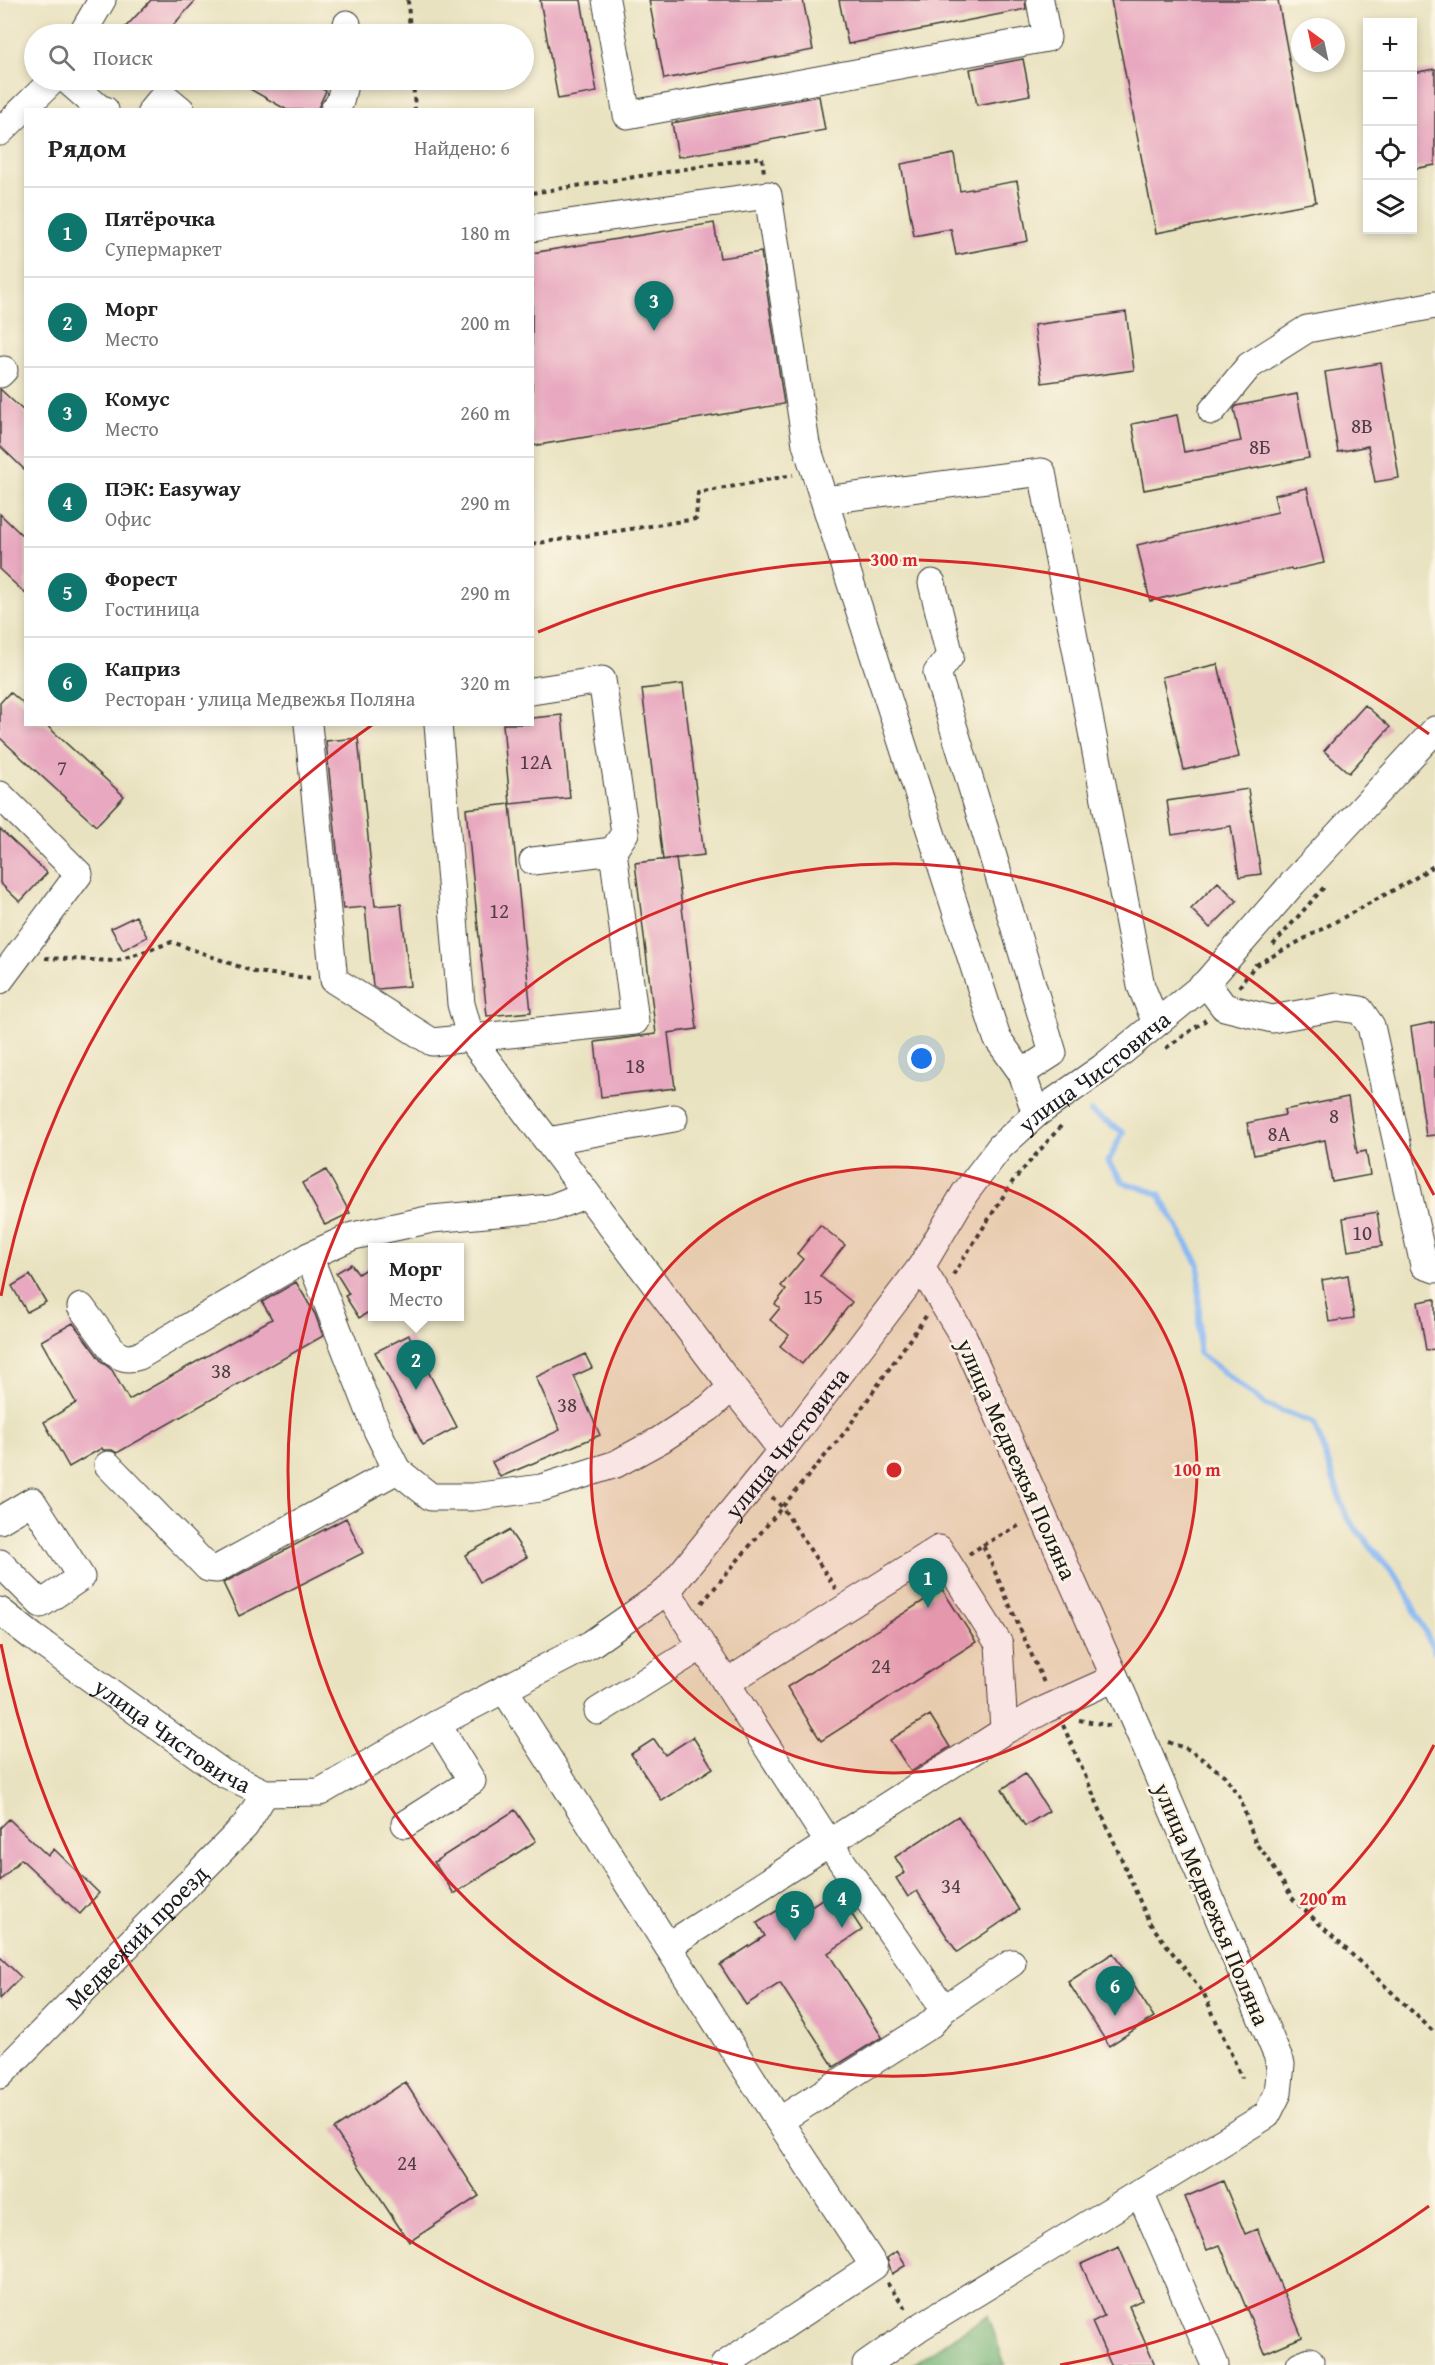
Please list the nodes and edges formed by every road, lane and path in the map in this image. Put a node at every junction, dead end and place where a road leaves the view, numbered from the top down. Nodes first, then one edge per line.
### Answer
1 (102, 0) edge
2 (408, 0) edge
3 (606, 0) edge
4 (1040, 0) edge
5 (88, 24) edge
6 (409, 24) edge
7 (42, 90) edge
8 (78, 90) edge
9 (343, 90) edge
10 (414, 90) edge
11 (24, 108) edge
12 (24, 108) edge
13 (99, 108) edge
14 (154, 108) edge
15 (179, 108) edge
16 (336, 108) edge
17 (415, 108) edge
18 (0, 132) edge
19 (534, 194) edge
20 (768, 195) junction
21 (534, 228) edge
22 (1435, 305) edge
23 (1212, 411) dead end
24 (815, 470) junction
25 (825, 500) junction
26 (534, 544) edge
27 (932, 583) dead end
28 (534, 691) edge
29 (308, 726) edge
30 (438, 726) edge
31 (1435, 730) edge
32 (0, 795) edge
33 (613, 851) junction
34 (533, 861) dead end
35 (1435, 864) edge
36 (1326, 886) dead end
37 (1271, 948) dead end
38 (1263, 956) dead end
39 (17, 958) junction
40 (1255, 965) junction
41 (0, 980) edge
42 (334, 980) junction
43 (1206, 983) junction
44 (1224, 1007) junction
45 (1156, 1023) junction
46 (471, 1039) junction
47 (1166, 1048) dead end
48 (1022, 1073) junction
49 (1036, 1114) junction
50 (674, 1118) dead end
51 (1063, 1125) dead end
52 (548, 1142) junction
53 (587, 1194) junction
54 (309, 1256) junction
55 (921, 1267) junction
56 (1435, 1269) edge
57 (939, 1297) junction
58 (81, 1307) dead end
59 (732, 1387) junction
60 (782, 1450) junction
61 (108, 1465) dead end
62 (397, 1470) junction
63 (757, 1481) junction
64 (782, 1507) junction
65 (1042, 1513) junction
66 (0, 1520) edge
67 (983, 1545) junction
68 (0, 1563) edge
69 (950, 1566) junction
70 (667, 1591) junction
71 (848, 1607) junction
72 (0, 1611) edge
73 (686, 1621) junction
74 (702, 1646) junction
75 (1115, 1678) junction
76 (726, 1683) junction
77 (1045, 1685) dead end
78 (504, 1689) junction
79 (598, 1711) dead end
80 (1060, 1718) dead end
81 (1070, 1719) dead end
82 (437, 1724) junction
83 (1004, 1731) junction
84 (1141, 1736) junction
85 (265, 1793) junction
86 (405, 1824) dead end
87 (829, 1843) junction
88 (668, 1946) junction
89 (1012, 1964) dead end
90 (944, 2009) junction
91 (1435, 2033) edge
92 (0, 2075) edge
93 (1242, 2078) dead end
94 (778, 2121) junction
95 (1140, 2193) junction
96 (898, 2298) dead end
97 (910, 2314) dead end
98 (724, 2365) edge
99 (866, 2365) edge
100 (1215, 2365) edge

1 - 5 street
2 - 6 path
3 - 4 street
7 - 12 street
8 - 13 street
9 - 16 street
10 - 17 path
11 - 18 street
14 - 15 street
19 - 20 path
20 - 21 street
20 - 24 street
22 - 23 street
24 - 25 street
24 - 26 path
25 - 45 street
25 - 48 street
27 - 48 street
28 - 33 street
29 - 42 street
30 - 46 street
31 - 43 street, улица Чистовича
32 - 39 street
33 - 34 street
33 - 46 street
35 - 40 path
36 - 37 path
38 - 40 path
39 - 41 street
39 - 42 path
40 - 44 path
42 - 46 street
43 - 44 street
43 - 45 street, улица Чистовича
44 - 47 path
44 - 56 street
45 - 49 street, улица Чистовича
46 - 52 street
48 - 49 street
49 - 55 street, улица Чистовича
50 - 52 street
51 - 57 path
52 - 53 street
53 - 54 street
53 - 59 street
54 - 58 street
54 - 62 street
55 - 57 street, улица Медвежья Поляна
55 - 60 street, улица Чистовича
57 - 64 path
57 - 65 street, улица Медвежья Поляна
59 - 60 street
59 - 62 street
60 - 63 street, улица Чистовича
61 - 62 street
63 - 64 path
63 - 70 street, улица Чистовича
64 - 71 path
64 - 73 path
65 - 67 path
65 - 75 street, улица Медвежья Поляна
66 - 68 street
67 - 69 path
67 - 77 path
69 - 71 street
69 - 83 street
70 - 73 street
70 - 78 street, улица Чистовича
71 - 76 street
72 - 85 street, улица Чистовича
73 - 74 street
74 - 76 street
74 - 79 street
75 - 83 street
75 - 84 street, улица Медвежья Поляна
76 - 87 street
78 - 82 street, улица Чистовича
78 - 88 street
80 - 93 path
81 - 84 path
82 - 85 street, улица Чистовича
82 - 86 street
83 - 87 street
84 - 91 path
84 - 95 street, улица Медвежья Поляна
85 - 92 street, Медвежий проезд
87 - 88 street
87 - 90 street
88 - 94 street
89 - 90 street
90 - 94 street
94 - 98 street
95 - 99 street, улица Медвежья Поляна
95 - 100 street
96 - 97 path

